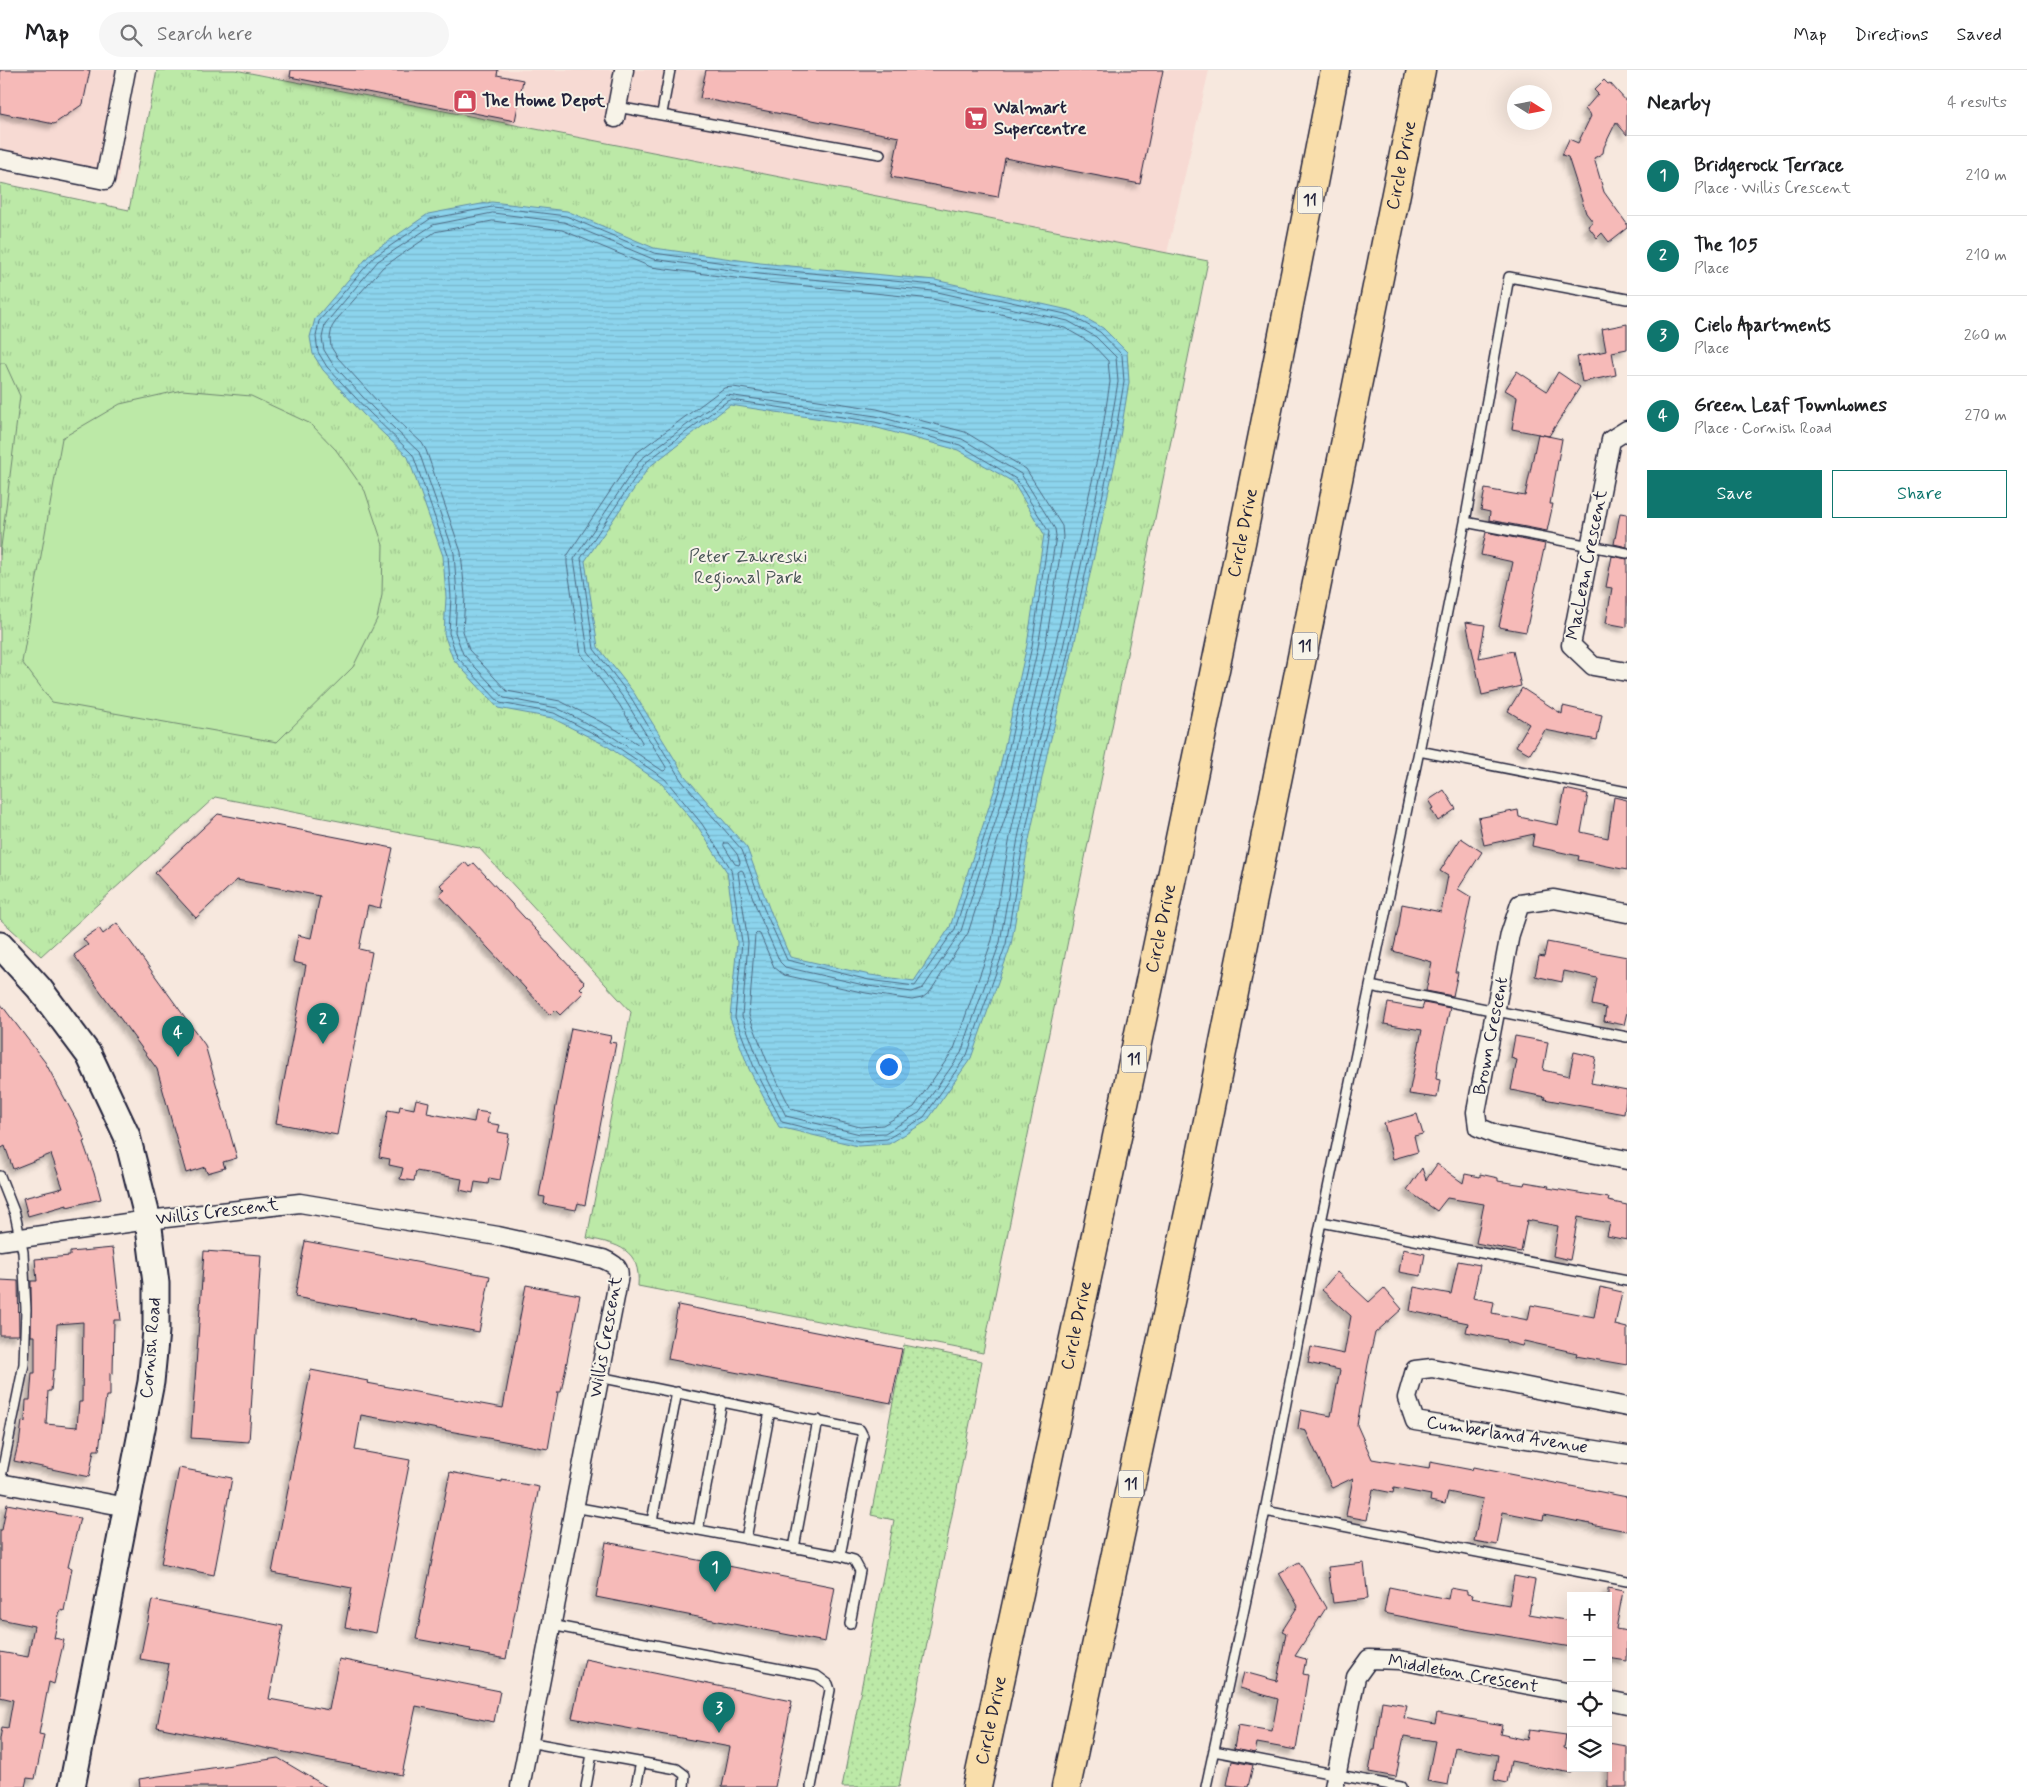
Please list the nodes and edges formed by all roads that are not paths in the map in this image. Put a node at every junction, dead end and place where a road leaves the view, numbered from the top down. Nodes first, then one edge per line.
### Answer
1 (126, 70) edge
2 (624, 70) edge
3 (670, 70) edge
4 (1322, 70) edge
5 (1335, 70) edge
6 (1421, 70) edge
7 (1429, 70) edge
8 (1413, 111) junction
9 (616, 112) joint
10 (662, 114) junction
11 (880, 154) dead end
12 (0, 159) edge
13 (1627, 299) edge
14 (1285, 330) junction
15 (1627, 430) edge
16 (1465, 522) junction
17 (1591, 546) junction
18 (1627, 553) edge
19 (1627, 672) edge
20 (1419, 752) junction
21 (1627, 792) edge
22 (1627, 913) edge
23 (0, 945) edge
24 (1370, 986) junction
25 (1496, 1012) junction
26 (1627, 1037) edge
27 (1627, 1160) edge
28 (0, 1176) edge
29 (148, 1220) junction
30 (1321, 1222) junction
31 (20, 1238) junction
32 (0, 1241) edge
33 (1627, 1281) edge
34 (599, 1377) junction
35 (677, 1392) junction
36 (722, 1401) junction
37 (1627, 1406) edge
38 (770, 1411) junction
39 (818, 1420) junction
40 (1627, 1455) edge
41 (0, 1482) edge
42 (574, 1506) junction
43 (126, 1507) junction
44 (1265, 1512) junction
45 (652, 1521) junction
46 (698, 1530) junction
47 (746, 1538) junction
48 (794, 1548) junction
49 (840, 1556) junction
50 (1627, 1581) edge
51 (850, 1624) dead end
52 (551, 1625) junction
53 (1567, 1692) edge
54 (1612, 1701) edge
55 (1627, 1704) edge
56 (528, 1742) junction
57 (1214, 1751) junction
58 (592, 1754) junction
59 (641, 1762) junction
60 (1336, 1781) edge
61 (72, 1787) edge
62 (520, 1787) edge
63 (586, 1787) edge
64 (636, 1787) edge
65 (684, 1787) edge
66 (811, 1787) edge
67 (977, 1787) edge
68 (1066, 1787) edge
69 (1206, 1787) edge
70 (1401, 1787) edge

1 - 12 street
2 - 9 street
3 - 10 lane
4 - 14 highway
5 - 14 highway, Circle Drive / 11
6 - 8 highway, Circle Drive / 11
7 - 8 highway
8 - 68 highway, Circle Drive / 11
9 - 10 lane
10 - 11 lane
13 - 16 lane
14 - 67 highway, Circle Drive / 11
15 - 17 street, MacLean Crescent
16 - 17 lane
16 - 20 lane
17 - 18 lane
17 - 19 street, MacLean Crescent
20 - 21 lane
20 - 24 lane
22 - 25 street, Brown Crescent
23 - 29 street, Cornish Road
24 - 25 lane
24 - 30 lane
25 - 26 lane
25 - 27 street, Brown Crescent
28 - 31 lane
29 - 31 street
29 - 34 street, Willis Crescent
29 - 43 street, Cornish Road
30 - 33 lane
30 - 44 lane
31 - 32 street
31 - 41 lane
34 - 35 lane
34 - 42 street, Willis Crescent
35 - 36 lane
35 - 45 lane
36 - 38 lane
36 - 46 lane
37 - 40 street, Cumberland Avenue
38 - 39 lane
38 - 47 lane
39 - 48 lane
39 - 49 lane
41 - 43 street
42 - 45 lane
42 - 52 street, Willis Crescent
43 - 61 street, Cornish Road
44 - 50 lane
44 - 57 lane
45 - 46 lane
46 - 47 lane
47 - 48 lane
48 - 49 lane
49 - 51 lane
52 - 56 street, Willis Crescent
52 - 66 lane
53 - 60 street, Middleton Crescent
54 - 55 street
56 - 58 lane
56 - 62 street, Willis Crescent
57 - 60 lane
57 - 69 lane
58 - 59 lane
58 - 63 lane
59 - 64 lane
59 - 65 lane
60 - 70 lane

